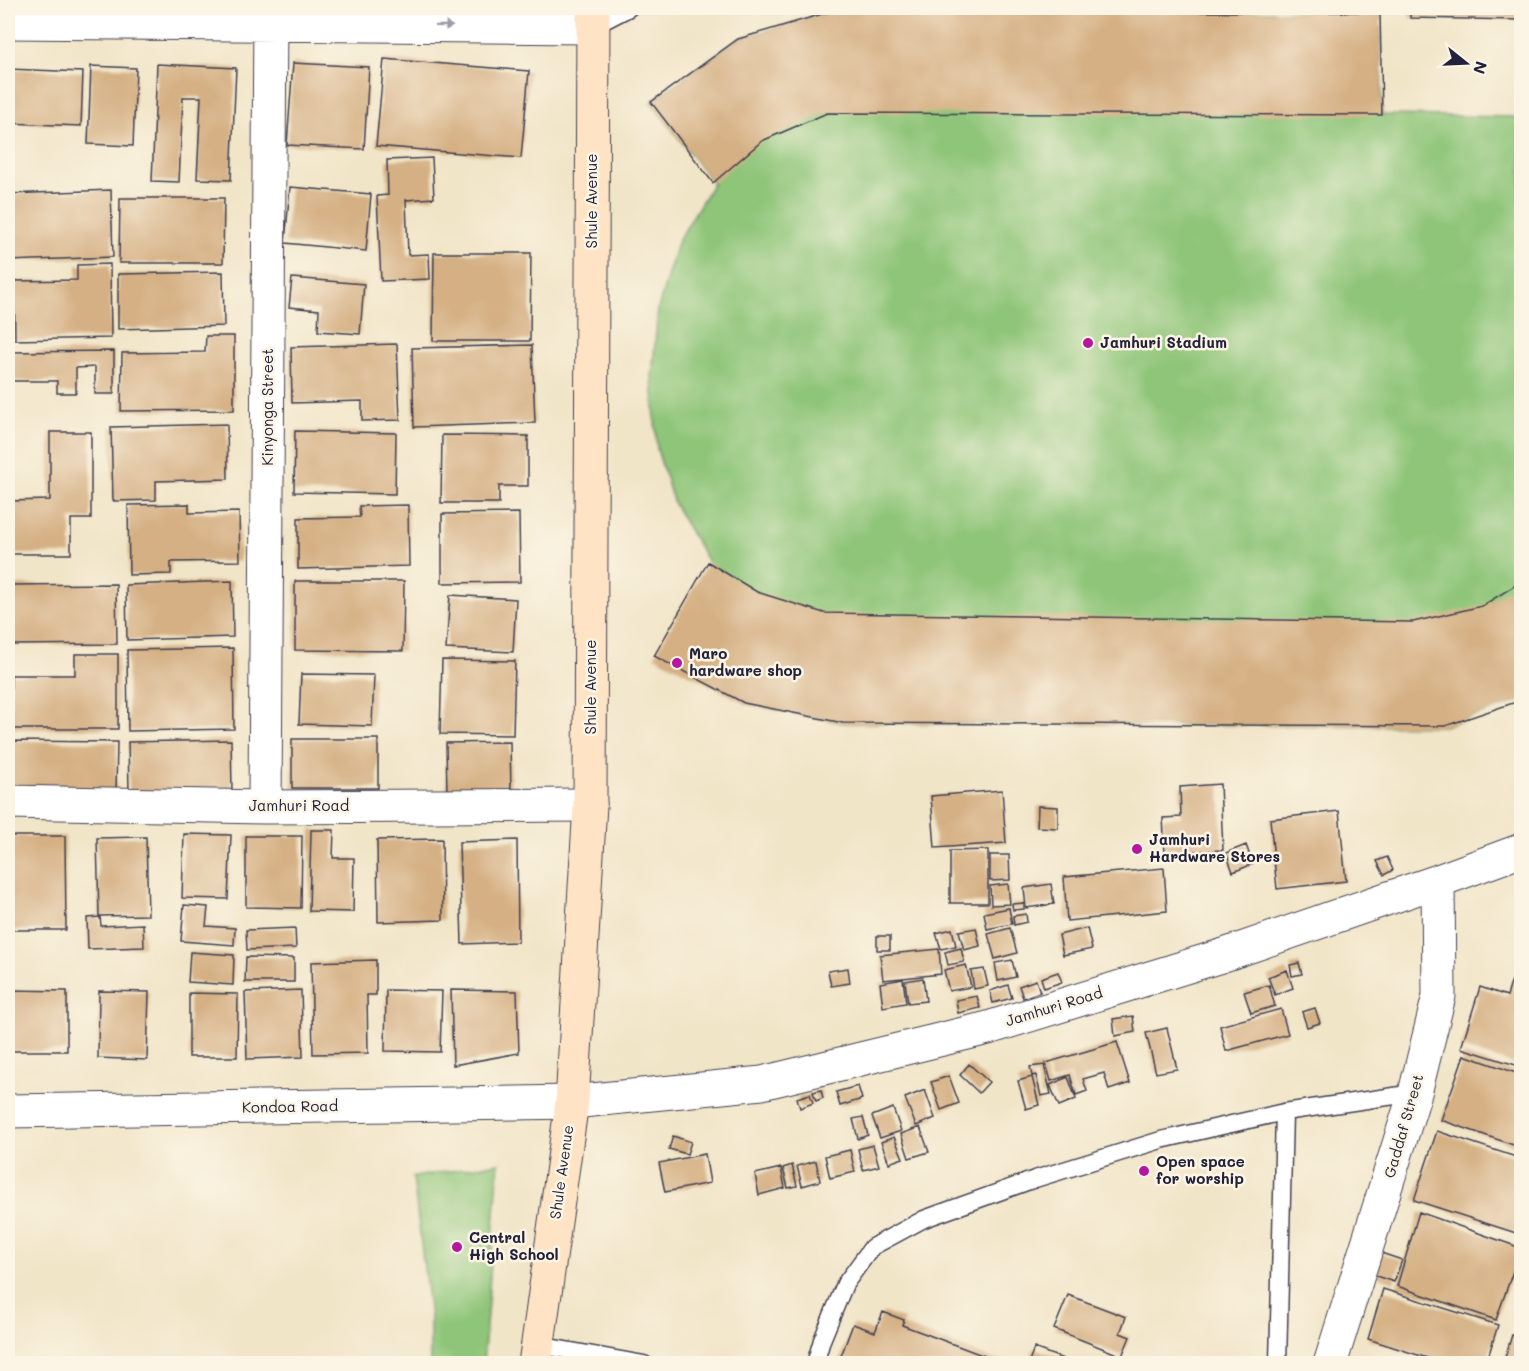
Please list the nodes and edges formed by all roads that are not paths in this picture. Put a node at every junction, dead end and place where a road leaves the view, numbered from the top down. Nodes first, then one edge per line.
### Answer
1 (629, 8) edge
2 (270, 16) edge
3 (592, 17) edge
4 (8, 22) edge
5 (8, 802) edge
6 (590, 805) junction
7 (265, 807) junction
8 (1521, 850) edge
9 (1438, 881) junction
10 (1415, 1093) junction
11 (572, 1102) junction
12 (8, 1111) edge
13 (1284, 1112) junction
14 (537, 1354) edge
15 (644, 1364) edge
16 (814, 1364) edge
17 (1278, 1364) edge
18 (1330, 1364) edge

1 - 3 lane
2 -> 3 street
2 - 4 street
2 - 7 street, Kinyonga Street
3 - 6 main road, Shule Avenue
5 - 7 street, Jamhuri Road
6 - 7 street, Jamhuri Road
6 - 11 main road, Shule Avenue
8 - 9 street, Jamhuri Road
9 - 10 street, Gaddaf Street
9 - 11 street, Jamhuri Road
10 - 13 lane
10 - 18 street, Gaddaf Street
11 - 12 street, Kondoa Road
11 - 14 main road, Shule Avenue
13 - 16 lane
13 - 17 lane
14 - 15 lane

